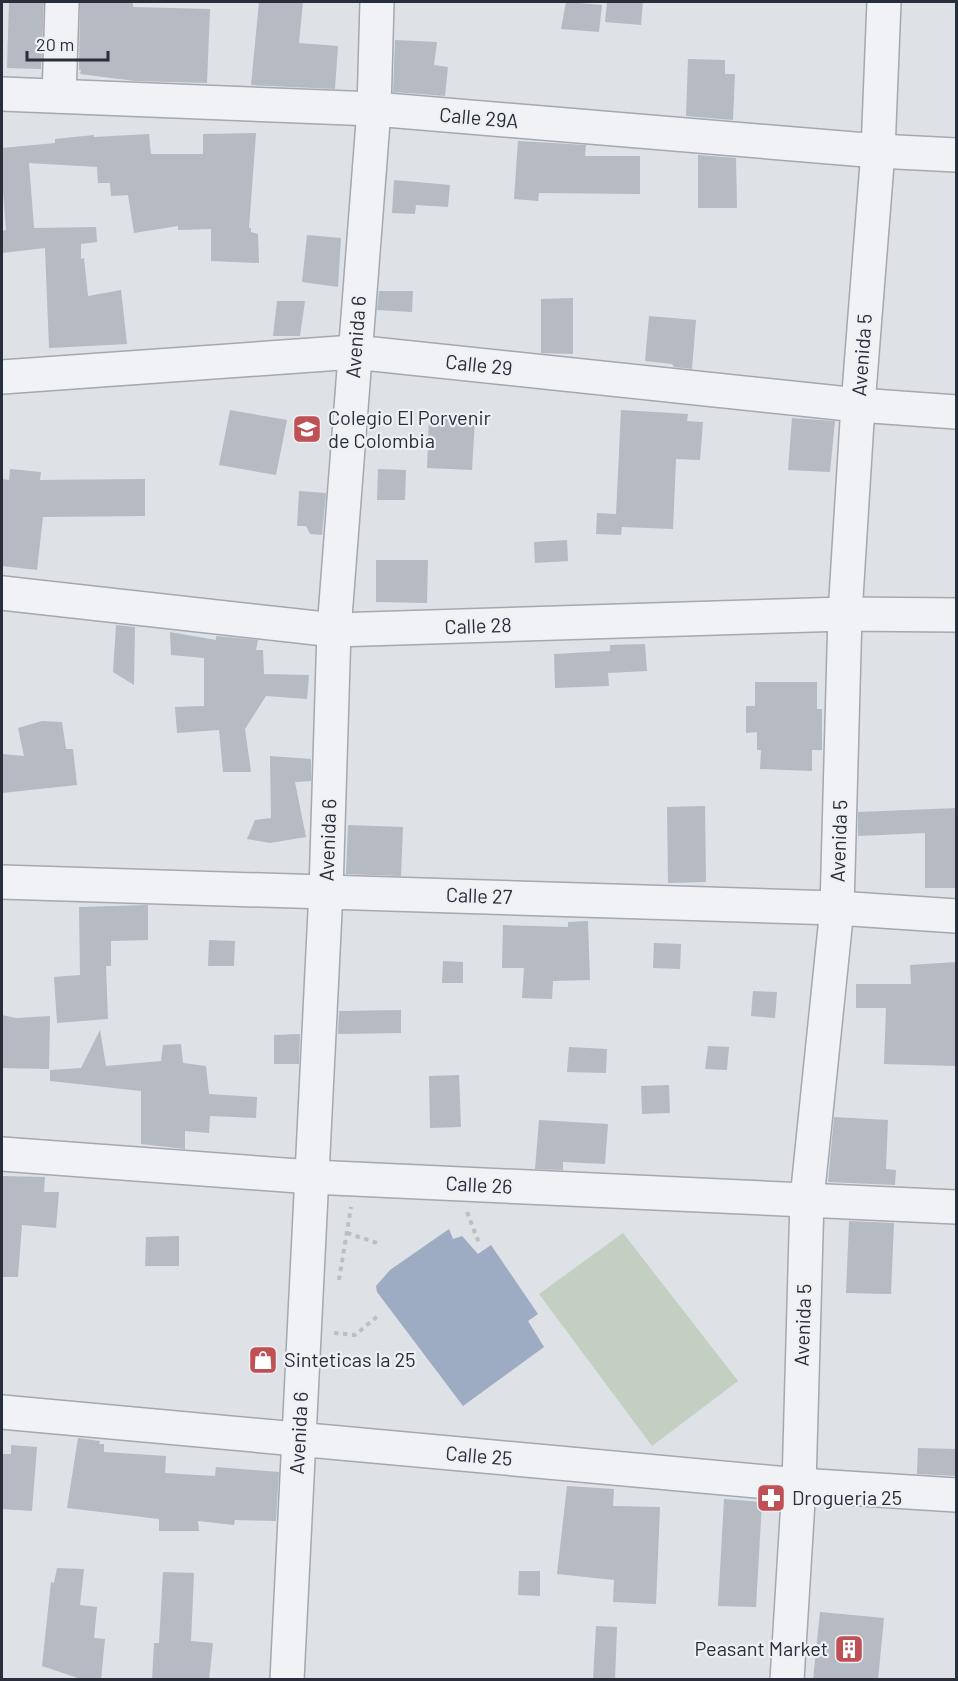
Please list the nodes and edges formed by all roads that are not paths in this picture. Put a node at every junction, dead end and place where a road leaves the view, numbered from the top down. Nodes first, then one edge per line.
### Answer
1 (377, 2) edge
2 (884, 2) edge
3 (62, 4) dead end
4 (2, 94) edge
5 (59, 96) junction
6 (374, 109) junction
7 (878, 151) junction
8 (957, 155) edge
9 (354, 352) junction
10 (2, 377) edge
11 (858, 405) junction
12 (957, 412) edge
13 (2, 593) edge
14 (845, 614) junction
15 (957, 615) edge
16 (334, 630) junction
17 (2, 882) edge
18 (326, 891) junction
19 (837, 908) junction
20 (957, 916) edge
21 (2, 1154) edge
22 (312, 1177) junction
23 (807, 1199) junction
24 (957, 1207) edge
25 (2, 1412) edge
26 (299, 1440) junction
27 (799, 1485) junction
28 (957, 1495) edge
29 (287, 1680) edge
30 (787, 1680) edge

1 - 6 street, Avenida 6
2 - 7 street, Avenida 5
3 - 5 street
4 - 5 street, Calle 29A
5 - 6 street, Calle 29A
6 - 7 street, Calle 29A
6 - 9 street, Avenida 6
7 - 8 street, Calle 29A
7 - 11 street, Avenida 5
9 - 10 street, Calle 29
9 - 11 street, Calle 29
9 - 16 street, Avenida 6
11 - 12 street, Calle 29
11 - 14 street, Avenida 5
13 - 16 street, Calle 28
14 - 15 street, Calle 28
14 - 16 street, Calle 28
14 - 19 street, Avenida 5
16 - 18 street, Avenida 6
17 - 18 street, Calle 27
18 - 19 street, Calle 27
18 - 22 street, Avenida 6
19 - 20 street, Calle 27
19 - 23 street, Avenida 5
21 - 22 street, Calle 26
22 - 23 street, Calle 26
22 - 26 street, Avenida 6
23 - 24 street, Calle 26
23 - 27 street, Avenida 5
25 - 26 street, Calle 25
26 - 27 street, Calle 25
26 - 29 street, Avenida 6
27 - 28 street, Calle 25
27 - 30 street, Avenida 5

